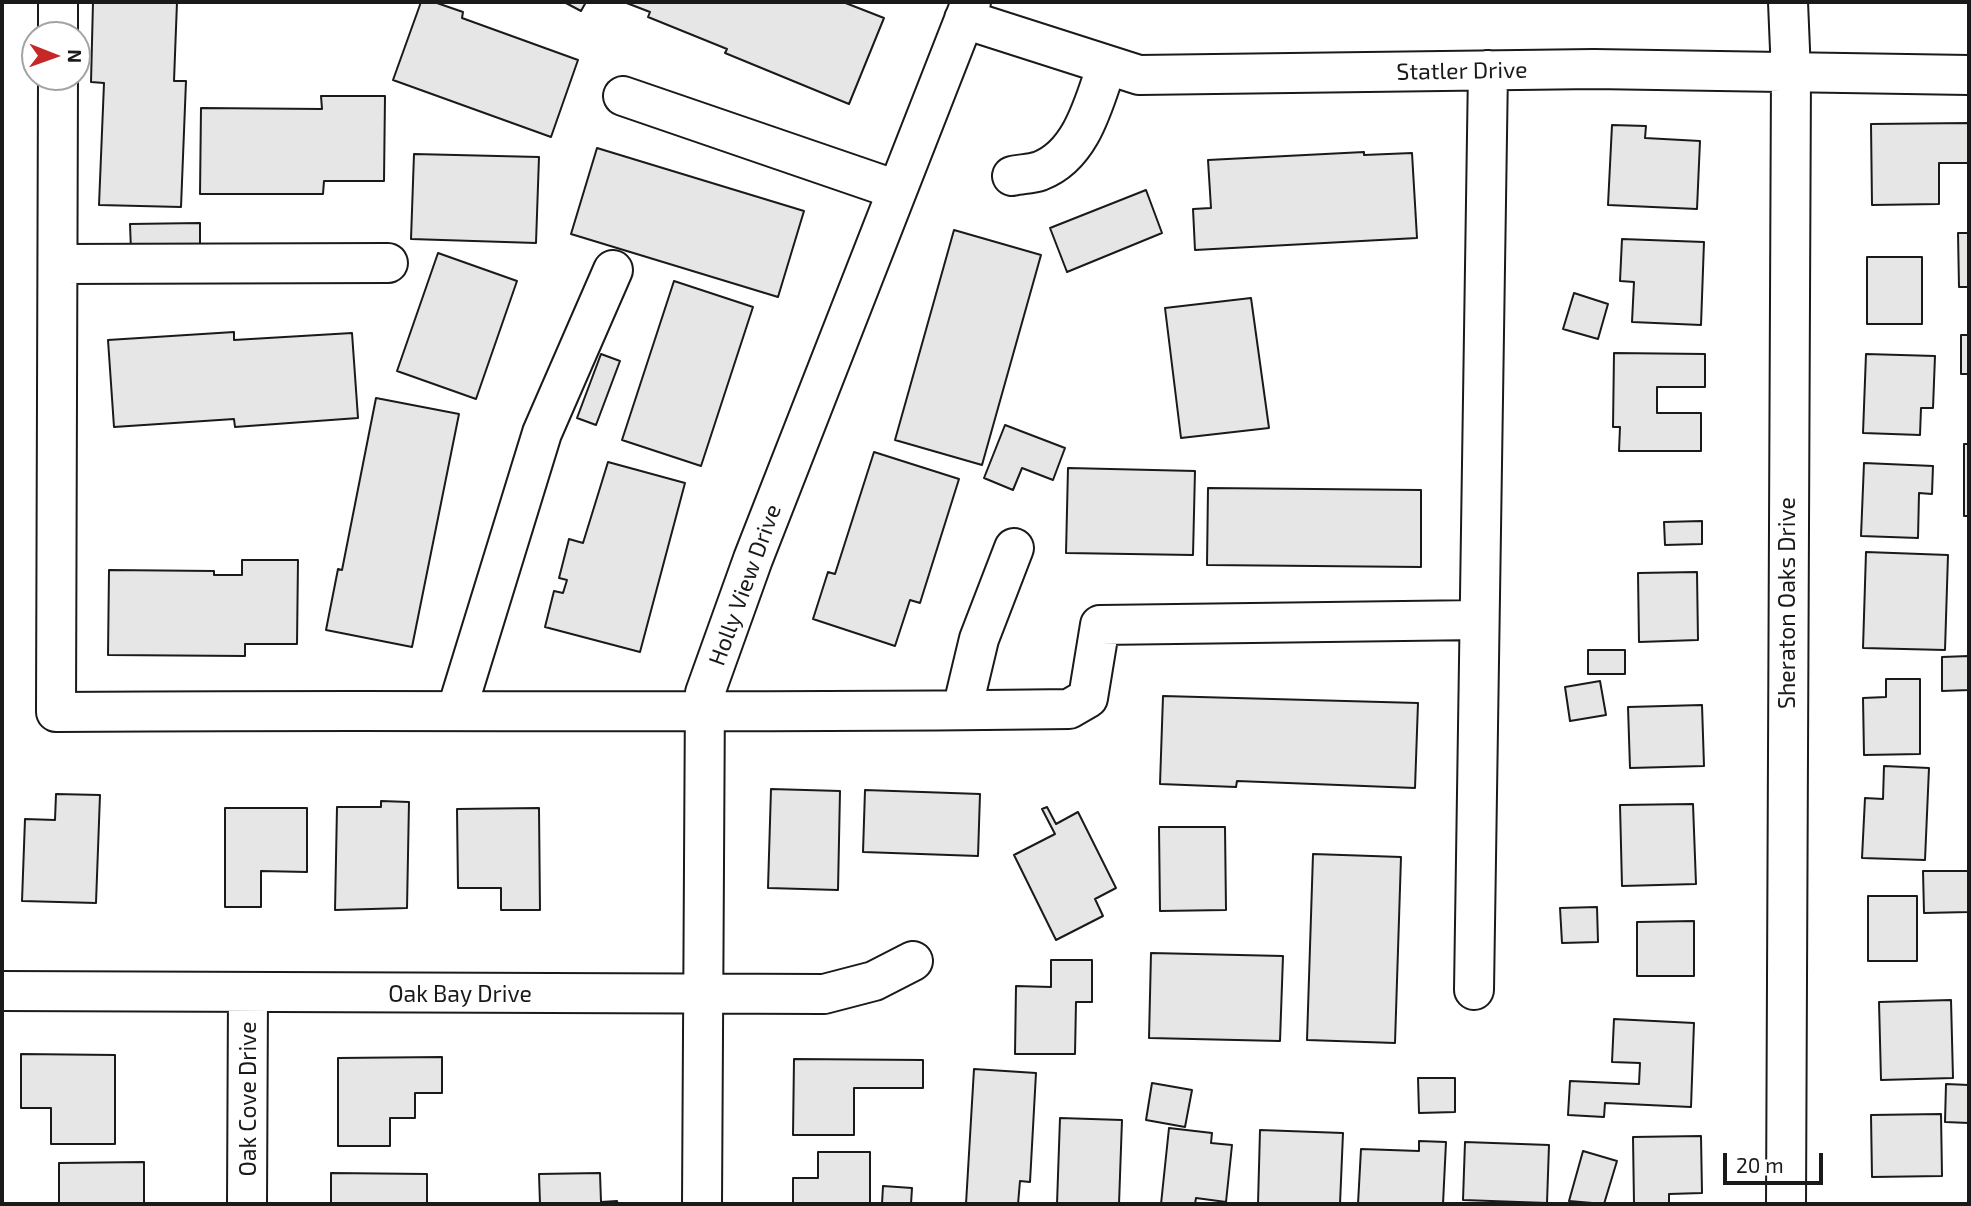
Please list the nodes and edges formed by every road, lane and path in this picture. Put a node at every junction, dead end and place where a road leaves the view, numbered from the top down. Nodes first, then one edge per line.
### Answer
1 (58, 2) edge
2 (1788, 2) edge
3 (967, 10) edge
4 (58, 21) edge
5 (1107, 65) junction
6 (1488, 71) junction
7 (1791, 73) junction
8 (1969, 75) edge
9 (58, 91) edge
10 (623, 96) dead end
11 (1012, 176) dead end
12 (897, 190) junction
13 (388, 263) dead end
14 (58, 264) junction
15 (613, 270) dead end
16 (1014, 548) dead end
17 (1479, 621) junction
18 (457, 709) junction
19 (962, 710) junction
20 (703, 714) junction
21 (913, 961) dead end
22 (1474, 990) dead end
23 (2, 991) edge
24 (248, 994) junction
25 (706, 994) junction
26 (247, 1204) edge
27 (702, 1204) edge
28 (1786, 1204) edge

1 - 4 street
2 - 7 street, Sheraton Oaks Drive
3 - 5 street, Statler Drive
3 - 12 street, Holly View Drive
5 - 6 street, Statler Drive
5 - 11 street
6 - 7 street, Statler Drive
6 - 17 street
7 - 8 street, Statler Drive
7 - 28 street, Sheraton Oaks Drive
9 - 14 street
10 - 12 street
12 - 20 street, Holly View Drive
13 - 14 street
14 - 18 street
15 - 18 street
16 - 19 street
17 - 19 street
17 - 22 street
18 - 20 street
19 - 20 street
20 - 25 street, Holly View Drive
21 - 25 street, Oak Bay Drive
23 - 24 street, Oak Bay Drive
24 - 25 street, Oak Bay Drive
24 - 26 street, Oak Cove Drive
25 - 27 street, Holly View Drive

